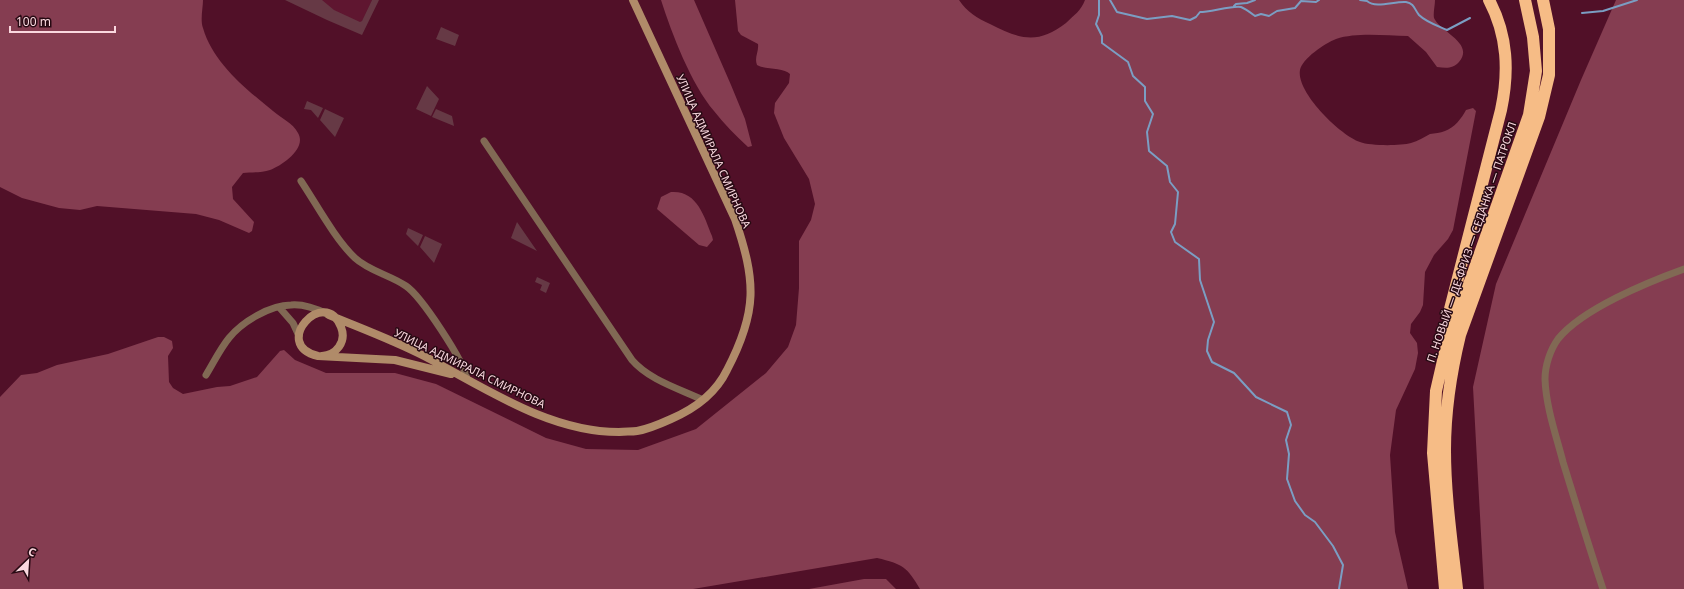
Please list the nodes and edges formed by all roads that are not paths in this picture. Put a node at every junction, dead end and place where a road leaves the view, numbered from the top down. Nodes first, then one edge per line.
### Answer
1 (633, 0) edge
2 (1489, 0) edge
3 (1525, 0) edge
4 (1542, 0) edge
5 (484, 141) dead end
6 (301, 181) dead end
7 (1684, 269) edge
8 (280, 307) junction
9 (329, 315) junction
10 (299, 336) junction
11 (1445, 352) junction
12 (322, 356) junction
13 (206, 374) dead end
14 (467, 379) junction
15 (703, 400) junction
16 (1445, 589) edge
17 (1457, 589) edge
18 (1603, 589) edge

1 - 15 street, УЛИЦА АДМИРАЛА СМИРНОВА
2 - 11 highway
3 - 11 highway, П. НОВЫЙ — ДЕ-ФРИЗ — СЕДАНКА — ПАТРОКЛ
4 - 17 highway, П. НОВЫЙ — ДЕ-ФРИЗ — СЕДАНКА — ПАТРОКЛ
5 - 15 street
6 - 14 street
7 - 18 street
8 - 9 street, УЛИЦА АДМИРАЛА СМИРНОВА
8 - 10 street
8 - 13 street, УЛИЦА АДМИРАЛА СМИРНОВА
9 - 10 street
9 - 12 street
9 - 14 street, УЛИЦА АДМИРАЛА СМИРНОВА
10 - 12 street
11 - 16 highway, П. НОВЫЙ — ДЕ-ФРИЗ — СЕДАНКА — ПАТРОКЛ
12 - 14 street
14 - 15 street, УЛИЦА АДМИРАЛА СМИРНОВА

